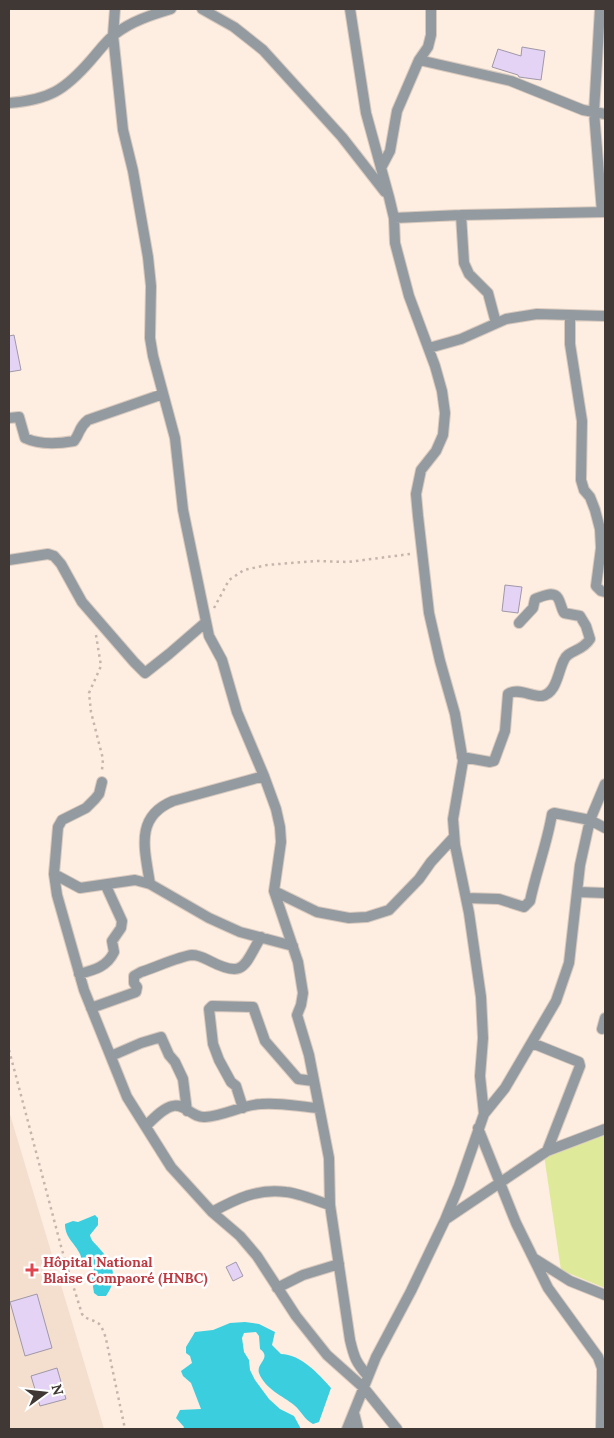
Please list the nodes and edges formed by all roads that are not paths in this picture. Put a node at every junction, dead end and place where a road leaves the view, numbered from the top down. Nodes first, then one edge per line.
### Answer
1 (115, 9) edge
2 (171, 9) edge
3 (202, 9) edge
4 (350, 9) edge
5 (431, 9) edge
6 (600, 9) edge
7 (602, 31) edge
8 (114, 35) junction
9 (419, 60) junction
10 (9, 103) edge
11 (594, 112) junction
12 (605, 114) edge
13 (381, 168) junction
14 (389, 197) junction
15 (604, 212) edge
16 (462, 214) junction
17 (394, 218) junction
18 (570, 316) junction
19 (605, 316) edge
20 (496, 323) junction
21 (430, 348) junction
22 (163, 394) junction
23 (9, 418) edge
24 (9, 560) edge
25 (605, 592) edge
26 (206, 622) junction
27 (518, 622) dead end
28 (462, 756) junction
29 (264, 776) junction
30 (102, 782) road end
31 (605, 784) edge
32 (590, 820) junction
33 (605, 828) edge
34 (454, 837) junction
35 (54, 874) junction
36 (150, 884) junction
37 (106, 886) junction
38 (274, 891) junction
39 (578, 892) junction
40 (605, 893) edge
41 (466, 898) junction
42 (261, 937) junction
43 (293, 946) junction
44 (79, 974) junction
45 (91, 1008) junction
46 (605, 1018) edge
47 (602, 1029) dead end
48 (532, 1044) junction
49 (111, 1056) junction
50 (313, 1082) junction
51 (244, 1108) junction
52 (319, 1108) junction
53 (187, 1111) junction
54 (484, 1114) junction
55 (146, 1126) junction
56 (478, 1128) junction
57 (605, 1129) edge
58 (547, 1151) junction
59 (499, 1183) junction
60 (330, 1205) junction
61 (212, 1212) junction
62 (445, 1220) junction
63 (535, 1259) junction
64 (339, 1264) junction
65 (277, 1288) junction
66 (605, 1296) edge
67 (368, 1376) junction
68 (364, 1388) junction
69 (354, 1413) junction
70 (347, 1429) edge
71 (358, 1429) edge
72 (398, 1429) edge
73 (601, 1429) edge

1 - 8 street
2 - 8 street
3 - 14 street
4 - 13 street
5 - 9 street
6 - 7 street
7 - 11 street
8 - 10 street
8 - 22 street
9 - 11 street
9 - 13 street
11 - 12 street
11 - 15 street
13 - 14 street
14 - 17 street
15 - 16 street
16 - 17 street
16 - 20 street
17 - 21 street
18 - 19 street
18 - 20 street
18 - 25 street
20 - 21 street
21 - 28 street
22 - 23 street
22 - 26 street
24 - 26 street
26 - 29 street
27 - 28 street
28 - 34 street
29 - 36 street
29 - 38 street
30 - 35 street
31 - 32 street
32 - 33 street
32 - 39 street
32 - 41 street
34 - 38 street
34 - 41 street
35 - 37 street
35 - 44 street
36 - 37 street
36 - 42 street
37 - 44 street
38 - 43 street
39 - 40 street
39 - 48 street
41 - 54 street
42 - 43 street
42 - 45 street
43 - 50 street
44 - 45 street
45 - 49 street
46 - 47 street
48 - 54 street
48 - 58 street
49 - 53 street
49 - 55 street
50 - 51 street
50 - 52 street
51 - 52 street
51 - 53 street
52 - 60 street
53 - 55 street
54 - 56 street
55 - 61 street
56 - 59 street
56 - 62 street
57 - 58 street
58 - 59 street
59 - 62 street
59 - 63 street
60 - 61 street
60 - 64 street
61 - 65 street
62 - 67 street
63 - 66 street
63 - 73 street
64 - 65 street
64 - 67 street
65 - 68 street
67 - 68 street
68 - 69 street
68 - 72 street
69 - 70 street
69 - 71 street

